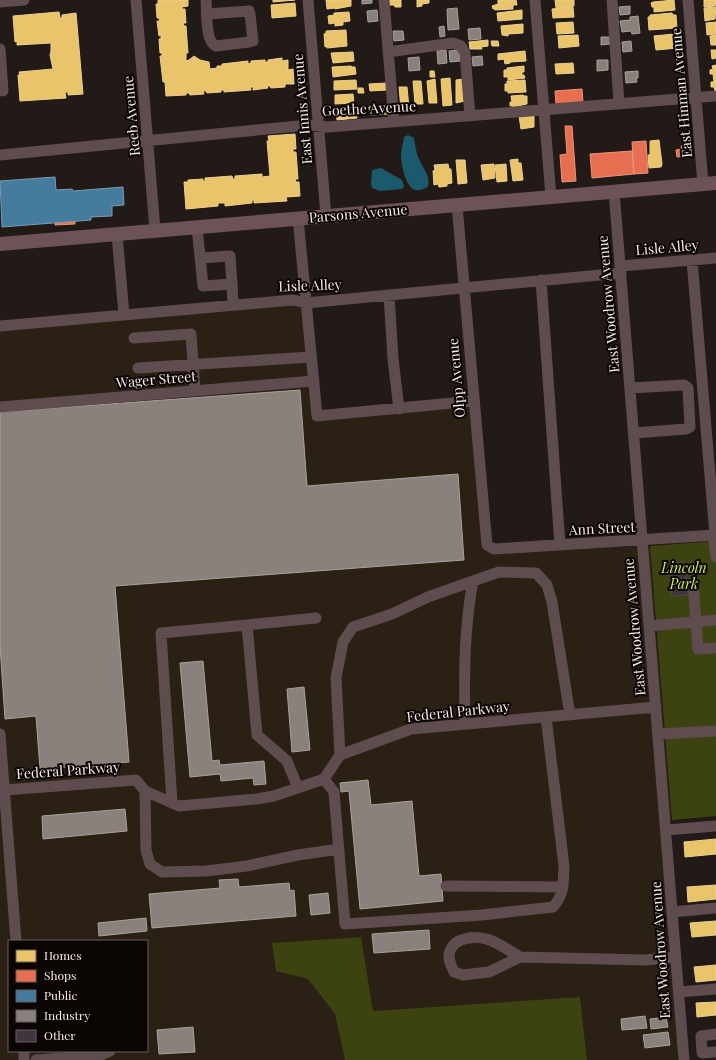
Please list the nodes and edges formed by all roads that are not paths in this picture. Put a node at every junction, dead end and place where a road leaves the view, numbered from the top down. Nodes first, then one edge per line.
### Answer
1 (24, 0) edge
2 (136, 0) edge
3 (206, 0) edge
4 (308, 0) edge
5 (384, 0) edge
6 (535, 0) edge
7 (612, 0) edge
8 (688, 0) edge
9 (0, 2) edge
10 (207, 14) junction
11 (0, 49) edge
12 (388, 52) junction
13 (1, 71) edge
14 (3, 91) dead end
15 (716, 96) edge
16 (696, 98) junction
17 (619, 104) junction
18 (544, 111) junction
19 (470, 116) junction
20 (394, 121) junction
21 (319, 126) junction
22 (148, 141) junction
23 (0, 155) edge
24 (710, 184) edge
25 (614, 191) junction
26 (551, 197) junction
27 (456, 204) junction
28 (326, 216) junction
29 (298, 218) junction
30 (197, 227) junction
31 (155, 230) junction
32 (116, 234) junction
33 (0, 244) edge
34 (200, 258) junction
35 (716, 258) edge
36 (692, 260) junction
37 (621, 270) junction
38 (541, 280) junction
39 (232, 284) junction
40 (464, 287) junction
41 (389, 295) junction
42 (306, 303) junction
43 (233, 305) junction
44 (124, 315) junction
45 (0, 326) edge
46 (134, 338) dead end
47 (311, 357) junction
48 (194, 365) junction
49 (138, 368) dead end
50 (314, 381) junction
51 (630, 388) junction
52 (195, 391) junction
53 (473, 401) junction
54 (0, 407) edge
55 (398, 408) junction
56 (634, 433) junction
57 (715, 535) edge
58 (642, 540) junction
59 (560, 545) junction
60 (490, 548) joint
61 (716, 557) edge
62 (473, 580) junction
63 (693, 583) dead end
64 (316, 618) dead end
65 (716, 620) edge
66 (696, 622) junction
67 (247, 625) junction
68 (649, 626) junction
69 (716, 648) edge
70 (656, 707) junction
71 (570, 715) junction
72 (546, 717) junction
73 (465, 724) junction
74 (716, 730) edge
75 (0, 734) edge
76 (658, 734) junction
77 (340, 755) junction
78 (324, 779) junction
79 (298, 788) junction
80 (5, 790) junction
81 (145, 791) junction
82 (172, 802) junction
83 (716, 826) edge
84 (666, 830) junction
85 (339, 849) junction
86 (446, 886) dead end
87 (563, 887) junction
88 (716, 908) edge
89 (672, 912) junction
90 (16, 940) edge
91 (520, 957) junction
92 (675, 957) junction
93 (716, 989) edge
94 (679, 992) junction
95 (716, 1034) edge
96 (700, 1044) junction
97 (683, 1046) junction
98 (108, 1052) edge
99 (716, 1052) edge
100 (36, 1060) edge
101 (684, 1060) edge

1 - 9 street
2 - 22 street, Reeb Avenue
3 - 10 street
4 - 21 street, East Innis Avenue
5 - 12 street
6 - 18 street
7 - 17 street
8 - 16 street, East Hinman Avenue
10 - 10 street
11 - 13 street
12 - 19 street
12 - 20 street
13 - 14 street
15 - 16 street, Goethe Avenue
16 - 17 street, Goethe Avenue
16 - 24 street, East Hinman Avenue
17 - 18 street, Goethe Avenue
18 - 19 street, Goethe Avenue
18 - 26 street
19 - 20 street, Goethe Avenue
20 - 21 street, Goethe Avenue
21 - 22 street, Goethe Avenue
21 - 28 street, East Innis Avenue
22 - 23 street, Goethe Avenue
22 - 31 street, Reeb Avenue
24 - 25 main road, Parsons Avenue
25 - 26 main road, Parsons Avenue
25 - 37 street, East Woodrow Avenue
26 - 27 main road, Parsons Avenue
27 - 28 main road, Parsons Avenue
27 - 40 street, Olpp Avenue
28 - 29 main road, Parsons Avenue
29 - 30 main road, Parsons Avenue
29 - 42 street
30 - 31 main road, Parsons Avenue
30 - 34 street
31 - 32 main road, Parsons Avenue
32 - 33 main road, Parsons Avenue
32 - 44 street
34 - 39 street
34 - 39 street
35 - 36 street, Lisle Alley
36 - 37 street, Lisle Alley
36 - 57 street
37 - 38 street, Lisle Alley
37 - 51 street, East Woodrow Avenue
38 - 40 street, Lisle Alley
38 - 59 street
39 - 43 street
40 - 41 street, Lisle Alley
40 - 53 street, Olpp Avenue
41 - 42 street, Lisle Alley
41 - 55 street
42 - 43 street, Lisle Alley
42 - 47 street
43 - 44 street, Lisle Alley
44 - 45 street, Lisle Alley
46 - 48 street
47 - 48 street
47 - 50 street
48 - 49 street
48 - 52 street
50 - 52 street, Wager Street
50 - 55 street
51 - 56 street, East Woodrow Avenue
51 - 56 street
52 - 54 street, Wager Street
53 - 55 street
53 - 60 street, Olpp Avenue
56 - 58 street, East Woodrow Avenue
57 - 58 street, Ann Street
57 - 61 street
58 - 59 street, Ann Street
58 - 68 street, East Woodrow Avenue
59 - 60 street, Ann Street
62 - 71 street
62 - 73 street
62 - 77 street
63 - 66 street
64 - 67 street
65 - 66 street
66 - 68 street
66 - 69 street
67 - 79 street
67 - 82 street
68 - 70 street, East Woodrow Avenue
70 - 71 street, Federal Parkway
70 - 76 street, East Woodrow Avenue
71 - 72 street, Federal Parkway
72 - 73 street, Federal Parkway
72 - 87 street
73 - 77 street, Federal Parkway
74 - 76 street
75 - 80 street
76 - 84 street, East Woodrow Avenue
77 - 78 street
78 - 79 street, Federal Parkway
78 - 85 street
79 - 82 street, Federal Parkway
80 - 81 street, Federal Parkway
80 - 90 street
81 - 82 street, Federal Parkway
81 - 85 street
83 - 84 street
84 - 89 street, East Woodrow Avenue
85 - 87 street
86 - 87 street
88 - 89 street
89 - 92 street, East Woodrow Avenue
91 - 91 street
91 - 92 street
92 - 94 street, East Woodrow Avenue
93 - 94 street
94 - 97 street, East Woodrow Avenue
95 - 96 street
96 - 97 street
96 - 99 street
97 - 101 street, East Woodrow Avenue
98 - 100 street

